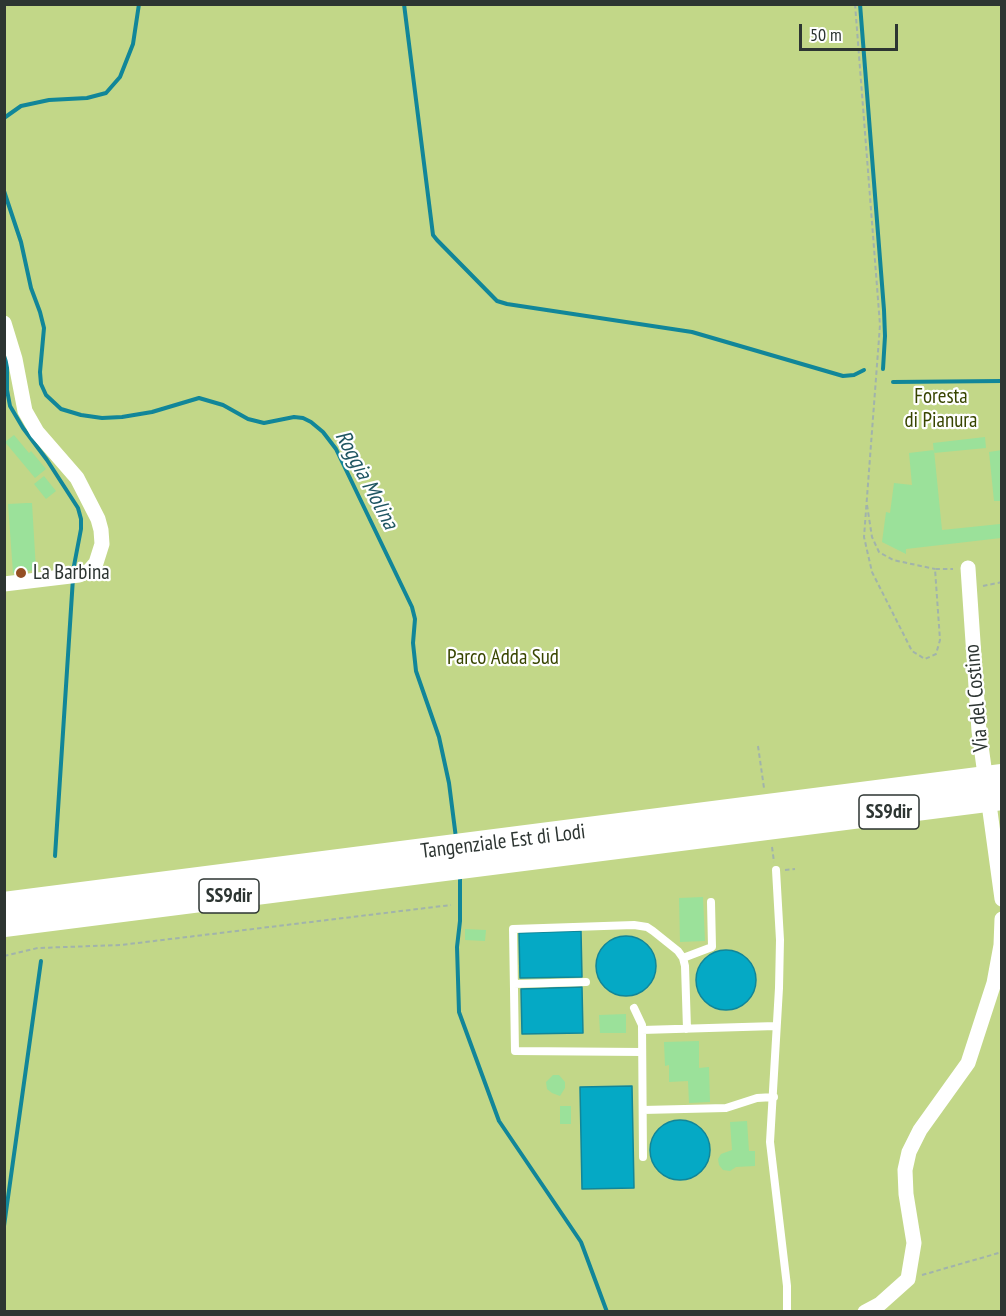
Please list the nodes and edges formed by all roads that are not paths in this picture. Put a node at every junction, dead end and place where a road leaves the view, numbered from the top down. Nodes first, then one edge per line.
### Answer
1 (4, 323) edge
2 (968, 568) road end
3 (4, 584) edge
4 (1002, 777) edge
5 (1002, 797) edge
6 (765, 818) junction
7 (457, 857) junction
8 (776, 870) dead end
9 (1002, 899) edge
10 (711, 902) dead end
11 (4, 905) edge
12 (1002, 919) edge
13 (4, 924) edge
14 (683, 958) junction
15 (586, 982) dead end
16 (514, 984) junction
17 (634, 1008) dead end
18 (776, 1026) junction
19 (687, 1029) junction
20 (642, 1030) junction
21 (642, 1052) junction
22 (774, 1097) junction
23 (643, 1110) junction
24 (643, 1157) dead end
25 (787, 1311) edge
26 (866, 1311) edge

1 - 3 street
2 - 9 street, Via del Costino
4 - 6 highway, Tangenziale Est di Lodi / SS9dir
5 - 6 highway, Tangenziale Est di Lodi / SS9dir
6 - 7 highway, Tangenziale Est di Lodi / SS9dir
7 - 11 highway, Tangenziale Est di Lodi / SS9dir
7 - 13 highway, Tangenziale Est di Lodi / SS9dir
8 - 18 lane
10 - 14 lane
12 - 26 street
14 - 16 lane
14 - 19 lane
15 - 16 lane
16 - 21 lane
17 - 20 lane
18 - 19 lane
18 - 22 lane
19 - 20 lane
20 - 21 lane
21 - 23 lane
22 - 23 lane
22 - 25 lane
23 - 24 lane

